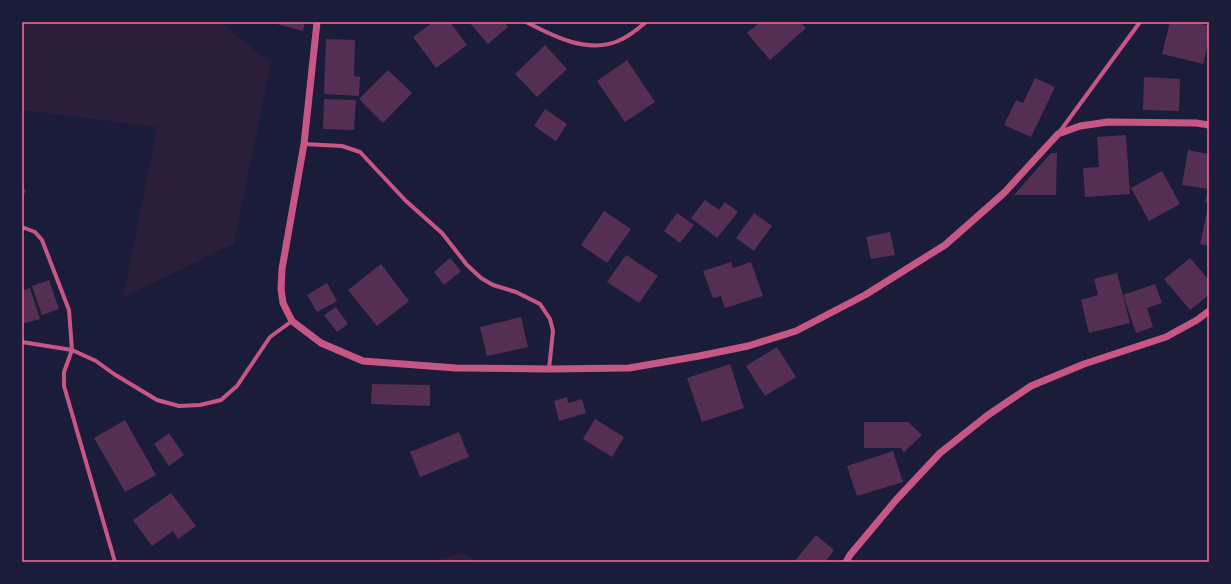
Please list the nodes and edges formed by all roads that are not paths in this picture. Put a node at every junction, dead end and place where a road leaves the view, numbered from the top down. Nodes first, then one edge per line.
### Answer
1 (317, 22) edge
2 (526, 22) edge
3 (646, 22) edge
4 (1140, 22) edge
5 (1209, 125) edge
6 (1058, 134) junction
7 (304, 144) junction
8 (22, 227) edge
9 (1209, 311) edge
10 (292, 321) junction
11 (22, 342) edge
12 (72, 350) junction
13 (549, 369) junction
14 (115, 562) edge
15 (846, 562) edge

1 - 7 street
2 - 3 street
4 - 6 street
5 - 6 street
6 - 13 street
7 - 10 street
7 - 13 street
8 - 12 street
9 - 15 street
10 - 12 street
10 - 13 street
11 - 12 street
12 - 14 street

